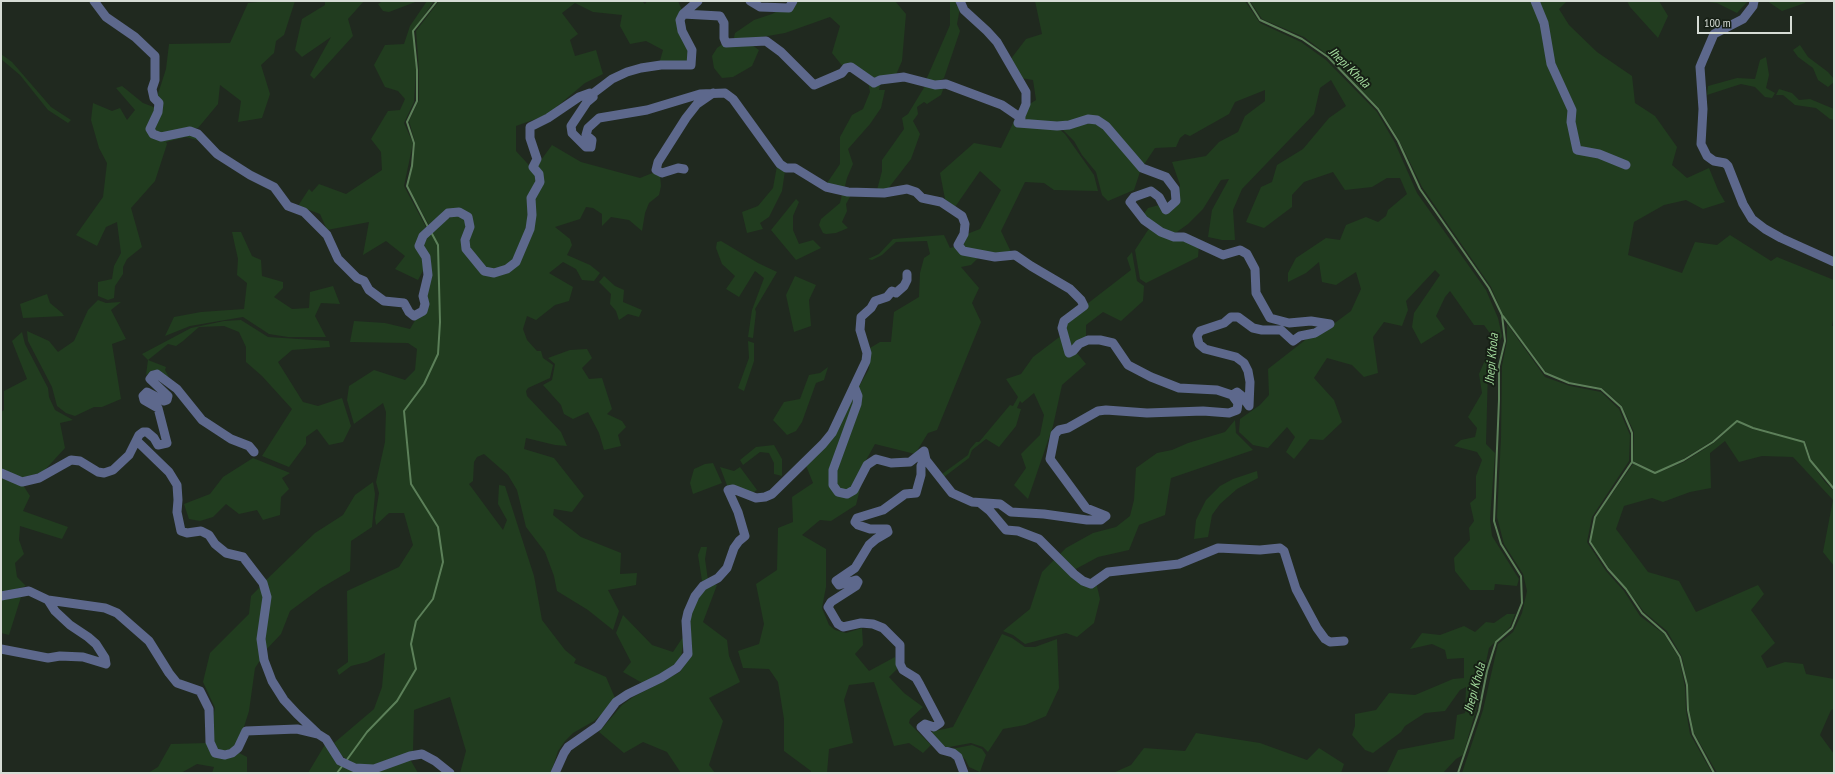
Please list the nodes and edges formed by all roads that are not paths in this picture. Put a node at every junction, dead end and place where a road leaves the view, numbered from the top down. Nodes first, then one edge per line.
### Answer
1 (94, 1) edge
2 (698, 1) edge
3 (750, 1) edge
4 (793, 1) edge
5 (960, 1) edge
6 (1535, 1) edge
7 (1754, 1) edge
8 (683, 14) junction
9 (715, 92) junction
10 (592, 95) junction
11 (1021, 118) junction
12 (1626, 165) dead end
13 (684, 169) dead end
14 (1834, 262) edge
15 (907, 274) dead end
16 (854, 386) junction
17 (1232, 395) junction
18 (137, 441) junction
19 (254, 452) dead end
20 (926, 460) junction
21 (1, 473) edge
22 (980, 503) junction
23 (1, 596) edge
24 (48, 600) junction
25 (1344, 642) dead end
26 (1, 649) edge
27 (318, 734) junction
28 (450, 773) edge
29 (555, 773) edge
30 (964, 773) edge

1 - 10 street
2 - 8 street
3 - 4 street
5 - 11 street
6 - 12 street
7 - 14 street
8 - 10 street
8 - 11 street
9 - 10 street
9 - 13 street
9 - 17 street
11 - 17 street
15 - 16 street
16 - 20 street
16 - 29 street
17 - 22 street
18 - 19 street
18 - 21 street
18 - 27 street
20 - 22 street
20 - 30 street
22 - 25 street
23 - 24 street
24 - 26 street
24 - 27 street
27 - 28 street

